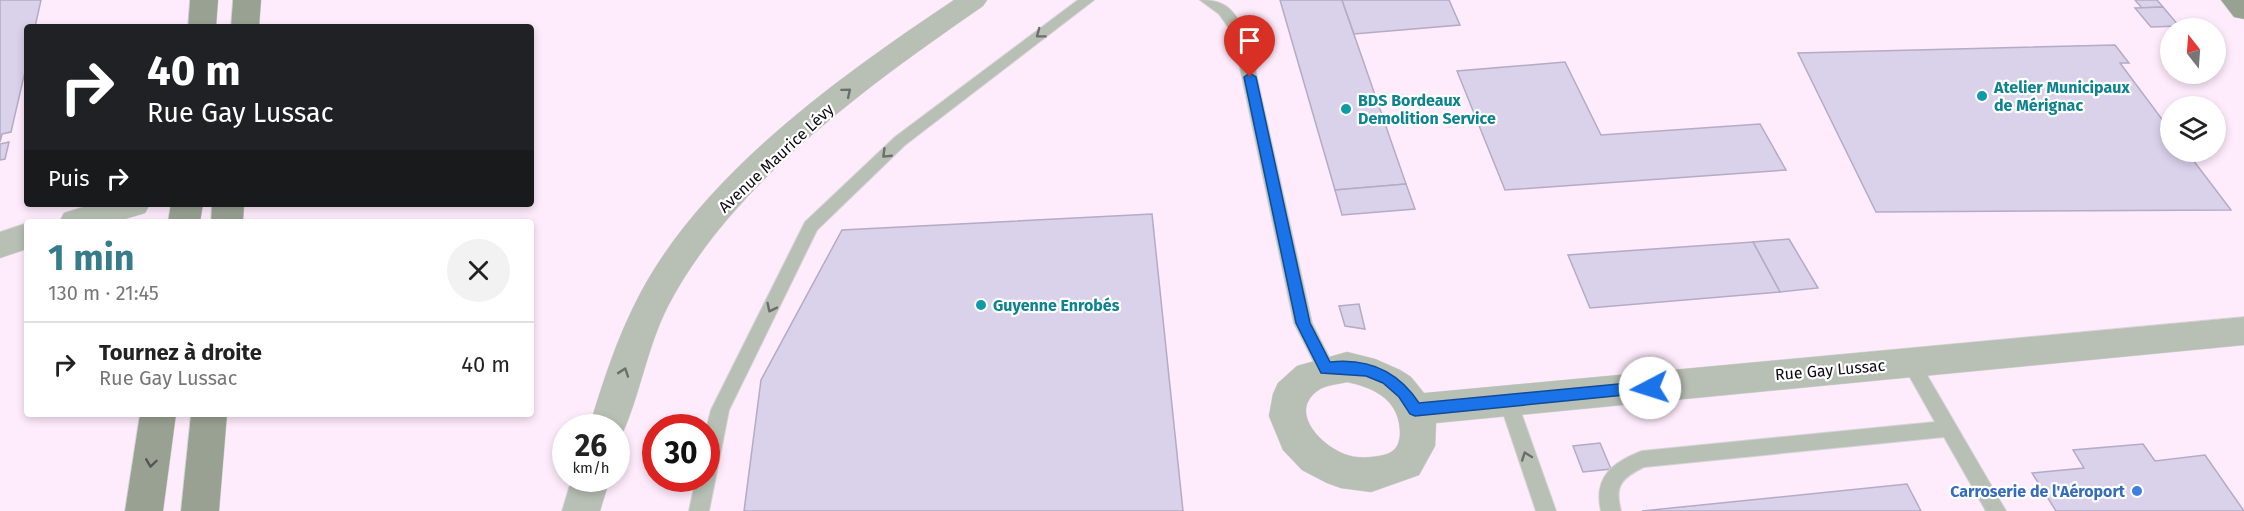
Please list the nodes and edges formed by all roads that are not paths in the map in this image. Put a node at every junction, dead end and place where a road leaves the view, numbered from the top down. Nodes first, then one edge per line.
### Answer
1 (204, 0) edge
2 (247, 0) edge
3 (1087, 0) edge
4 (1207, 0) edge
5 (2235, 0) edge
6 (960, 4) edge
7 (2244, 10) edge
8 (202, 24) edge
9 (245, 24) edge
10 (124, 207) edge
11 (85, 219) edge
12 (24, 237) edge
13 (0, 245) edge
14 (2244, 331) edge
15 (1911, 363) junction
16 (1326, 369) junction
17 (1508, 401) junction
18 (1415, 409) junction
19 (612, 414) edge
20 (719, 414) edge
21 (158, 417) edge
22 (209, 417) edge
23 (1949, 429) junction
24 (587, 492) edge
25 (703, 492) edge
26 (144, 511) edge
27 (200, 511) edge
28 (581, 511) edge
29 (699, 511) edge
30 (1546, 511) edge
31 (1611, 511) edge
32 (1996, 511) edge

1 - 8 main road
2 - 9 main road
3 -> 20 lane
4 - 16 lane
5 - 7 main road
19 -> 6 street, Avenue Maurice Lévy
10 - 11 street
12 - 13 street
14 - 15 street, Rue Gay Lussac
15 - 17 street, Rue Gay Lussac
15 - 23 lane
16 - 18 street
16 - 18 street
17 - 18 street, Rue Gay Lussac
30 -> 17 lane
21 -> 26 main road
22 - 27 main road
23 - 31 lane
23 - 32 lane
24 - 28 street
25 - 29 lane

